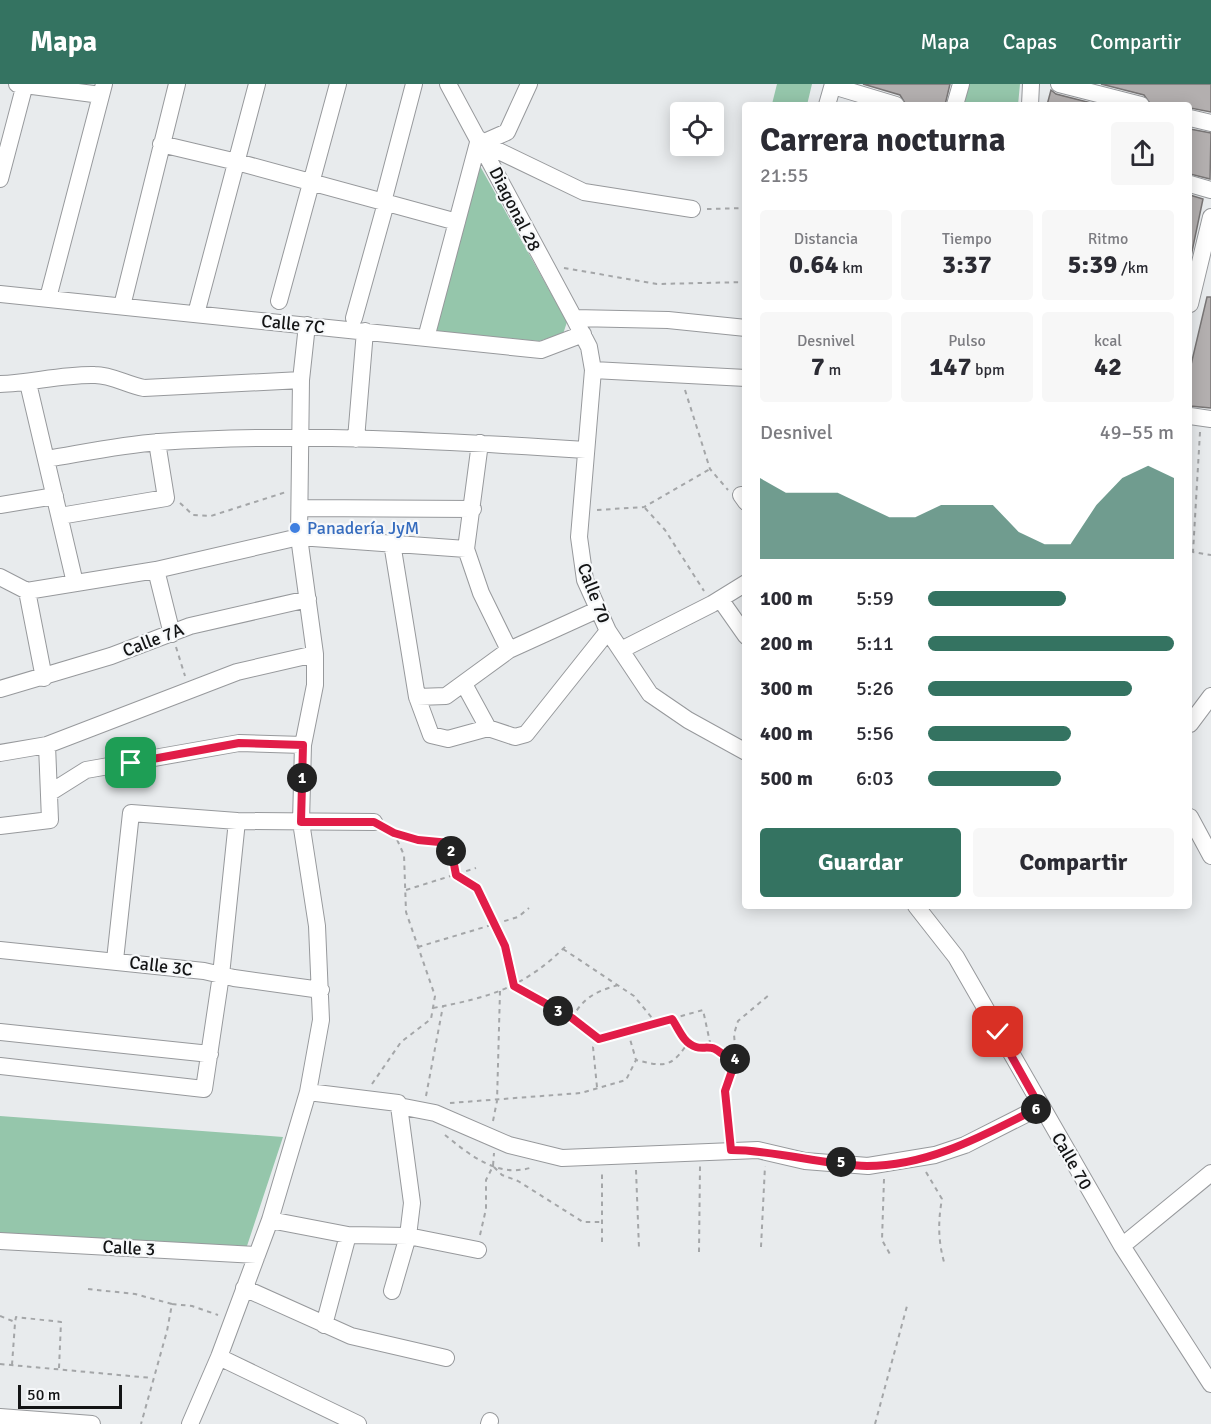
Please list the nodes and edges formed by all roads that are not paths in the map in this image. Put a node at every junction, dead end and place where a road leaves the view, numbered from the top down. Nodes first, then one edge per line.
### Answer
1 (22, 84) edge
2 (177, 84) edge
3 (257, 84) edge
4 (338, 84) edge
5 (414, 84) edge
6 (448, 84) edge
7 (529, 84) edge
8 (961, 84) edge
9 (1031, 84) edge
10 (1059, 84) edge
11 (833, 85) edge
12 (103, 90) edge
13 (828, 102) edge
14 (887, 102) edge
15 (956, 102) edge
16 (1030, 102) edge
17 (1129, 102) edge
18 (1192, 118) edge
19 (1211, 123) edge
20 (480, 141) junction
21 (161, 144) junction
22 (237, 162) junction
23 (0, 179) edge
24 (311, 183) junction
25 (1192, 185) edge
26 (1211, 190) edge
27 (384, 203) junction
28 (692, 209) road end
29 (1211, 217) edge
30 (457, 222) junction
31 (1196, 248) edge
32 (1192, 285) edge
33 (0, 294) edge
34 (48, 298) junction
35 (279, 301) dead end
36 (122, 306) junction
37 (196, 314) junction
38 (354, 318) dead end
39 (574, 318) junction
40 (307, 325) junction
41 (742, 328) edge
42 (365, 332) junction
43 (583, 334) junction
44 (426, 338) junction
45 (593, 369) junction
46 (742, 378) edge
47 (301, 380) junction
48 (28, 383) junction
49 (0, 384) edge
50 (298, 437) junction
51 (356, 439) junction
52 (157, 442) junction
53 (480, 443) junction
54 (586, 450) junction
55 (46, 459) junction
56 (55, 495) junction
57 (0, 505) edge
58 (301, 508) junction
59 (473, 509) junction
60 (60, 516) junction
61 (299, 537) junction
62 (392, 543) junction
63 (466, 549) junction
64 (156, 570) junction
65 (0, 576) edge
66 (75, 583) junction
67 (742, 585) edge
68 (27, 591) junction
69 (308, 599) junction
70 (716, 601) junction
71 (597, 610) junction
72 (608, 631) junction
73 (742, 631) edge
74 (172, 634) junction
75 (510, 650) junction
76 (621, 650) junction
77 (315, 654) junction
78 (44, 678) junction
79 (464, 684) junction
80 (0, 689) edge
81 (1211, 696) edge
82 (417, 697) junction
83 (1192, 721) edge
84 (489, 728) junction
85 (47, 745) junction
86 (303, 745) junction
87 (742, 750) edge
88 (0, 753) edge
89 (51, 792) junction
90 (237, 821) junction
91 (1192, 821) edge
92 (301, 822) junction
93 (374, 822) road end
94 (0, 826) edge
95 (1211, 856) edge
96 (918, 909) edge
97 (0, 950) edge
98 (115, 960) junction
99 (221, 975) junction
100 (321, 990) junction
101 (0, 1032) edge
102 (210, 1054) junction
103 (0, 1066) edge
104 (308, 1092) junction
105 (399, 1106) junction
106 (1040, 1107) junction
107 (1211, 1173) edge
108 (270, 1220) junction
109 (348, 1235) junction
110 (408, 1236) junction
111 (0, 1241) edge
112 (1122, 1246) junction
113 (478, 1250) road end
114 (257, 1256) junction
115 (244, 1288) junction
116 (392, 1291) dead end
117 (324, 1325) junction
118 (219, 1357) junction
119 (446, 1358) dead end
120 (1211, 1384) edge
121 (0, 1417) edge
122 (47, 1421) edge
123 (92, 1424) edge
124 (190, 1424) edge
125 (358, 1424) edge

1 - 12 street
1 - 23 street
2 - 21 street
3 - 22 street
4 - 24 street
5 - 27 street
6 - 20 street, Diagonal 28
7 - 20 street
8 - 15 street
9 - 16 street
10 - 17 street
11 - 13 street
11 - 14 street
12 - 34 street
18 - 19 street
20 - 28 street
20 - 30 street
20 - 39 street, Diagonal 28
21 - 22 street
21 - 36 street
22 - 24 street
22 - 37 street
24 - 27 street
24 - 35 street
25 - 26 street
27 - 30 street
27 - 38 street
29 - 31 street
30 - 44 street
31 - 32 street
33 - 34 street, Calle 7C
34 - 36 street, Calle 7C
36 - 37 street, Calle 7C
37 - 40 street, Calle 7C
39 - 41 street
39 - 43 street, Diagonal 28
40 - 42 street, Calle 7C
40 - 47 street
42 - 44 street, Calle 7C
42 - 51 street
43 - 44 street, Calle 7C
43 - 45 street, Calle 70
45 - 46 street
45 - 54 street, Calle 70
47 - 48 street
47 - 50 street
48 - 49 street
48 - 55 street
50 - 51 street
50 - 52 street
50 - 58 street
51 - 53 street
52 - 55 street
52 - 60 street
53 - 54 street
53 - 59 street
54 - 71 street, Calle 70
55 - 56 street
56 - 57 street
56 - 60 street
58 - 59 street
58 - 61 street
59 - 63 street
60 - 66 street
61 - 62 street
61 - 64 street
61 - 69 street
62 - 63 street
62 - 82 street
63 - 75 street
64 - 66 street
64 - 74 street
65 - 68 street
66 - 68 street
67 - 70 street
68 - 78 street
69 - 74 street, Calle 7A
69 - 77 street
70 - 73 street
70 - 76 street
71 - 72 street, Calle 70
71 - 75 street
72 - 76 street, Calle 70
72 - 84 street
74 - 78 street, Calle 7A
75 - 79 street
76 - 87 street, Calle 70
77 - 85 street
77 - 86 street
78 - 80 street, Calle 7A
79 - 82 street
79 - 84 street
81 - 83 street
82 - 84 street
85 - 88 street
85 - 89 street
86 - 89 street
86 - 92 street
89 - 94 street
90 - 92 street
90 - 98 street
90 - 99 street
91 - 95 street
92 - 93 street
92 - 100 street
96 - 106 street, Calle 70
97 - 98 street, Calle 3C
98 - 99 street, Calle 3C
99 - 100 street, Calle 3C
99 - 102 street
100 - 104 street
101 - 102 street
102 - 103 street
104 - 105 street
104 - 108 street
105 - 106 street
105 - 110 street
106 - 112 street, Calle 70
107 - 112 street
108 - 109 street
108 - 114 street
109 - 110 street
109 - 117 street
110 - 113 street
110 - 116 street
111 - 114 street, Calle 3
112 - 120 street, Calle 70
114 - 115 street
115 - 117 street
115 - 118 street
117 - 119 street
118 - 124 street
118 - 125 street
121 - 122 street
122 - 123 street

